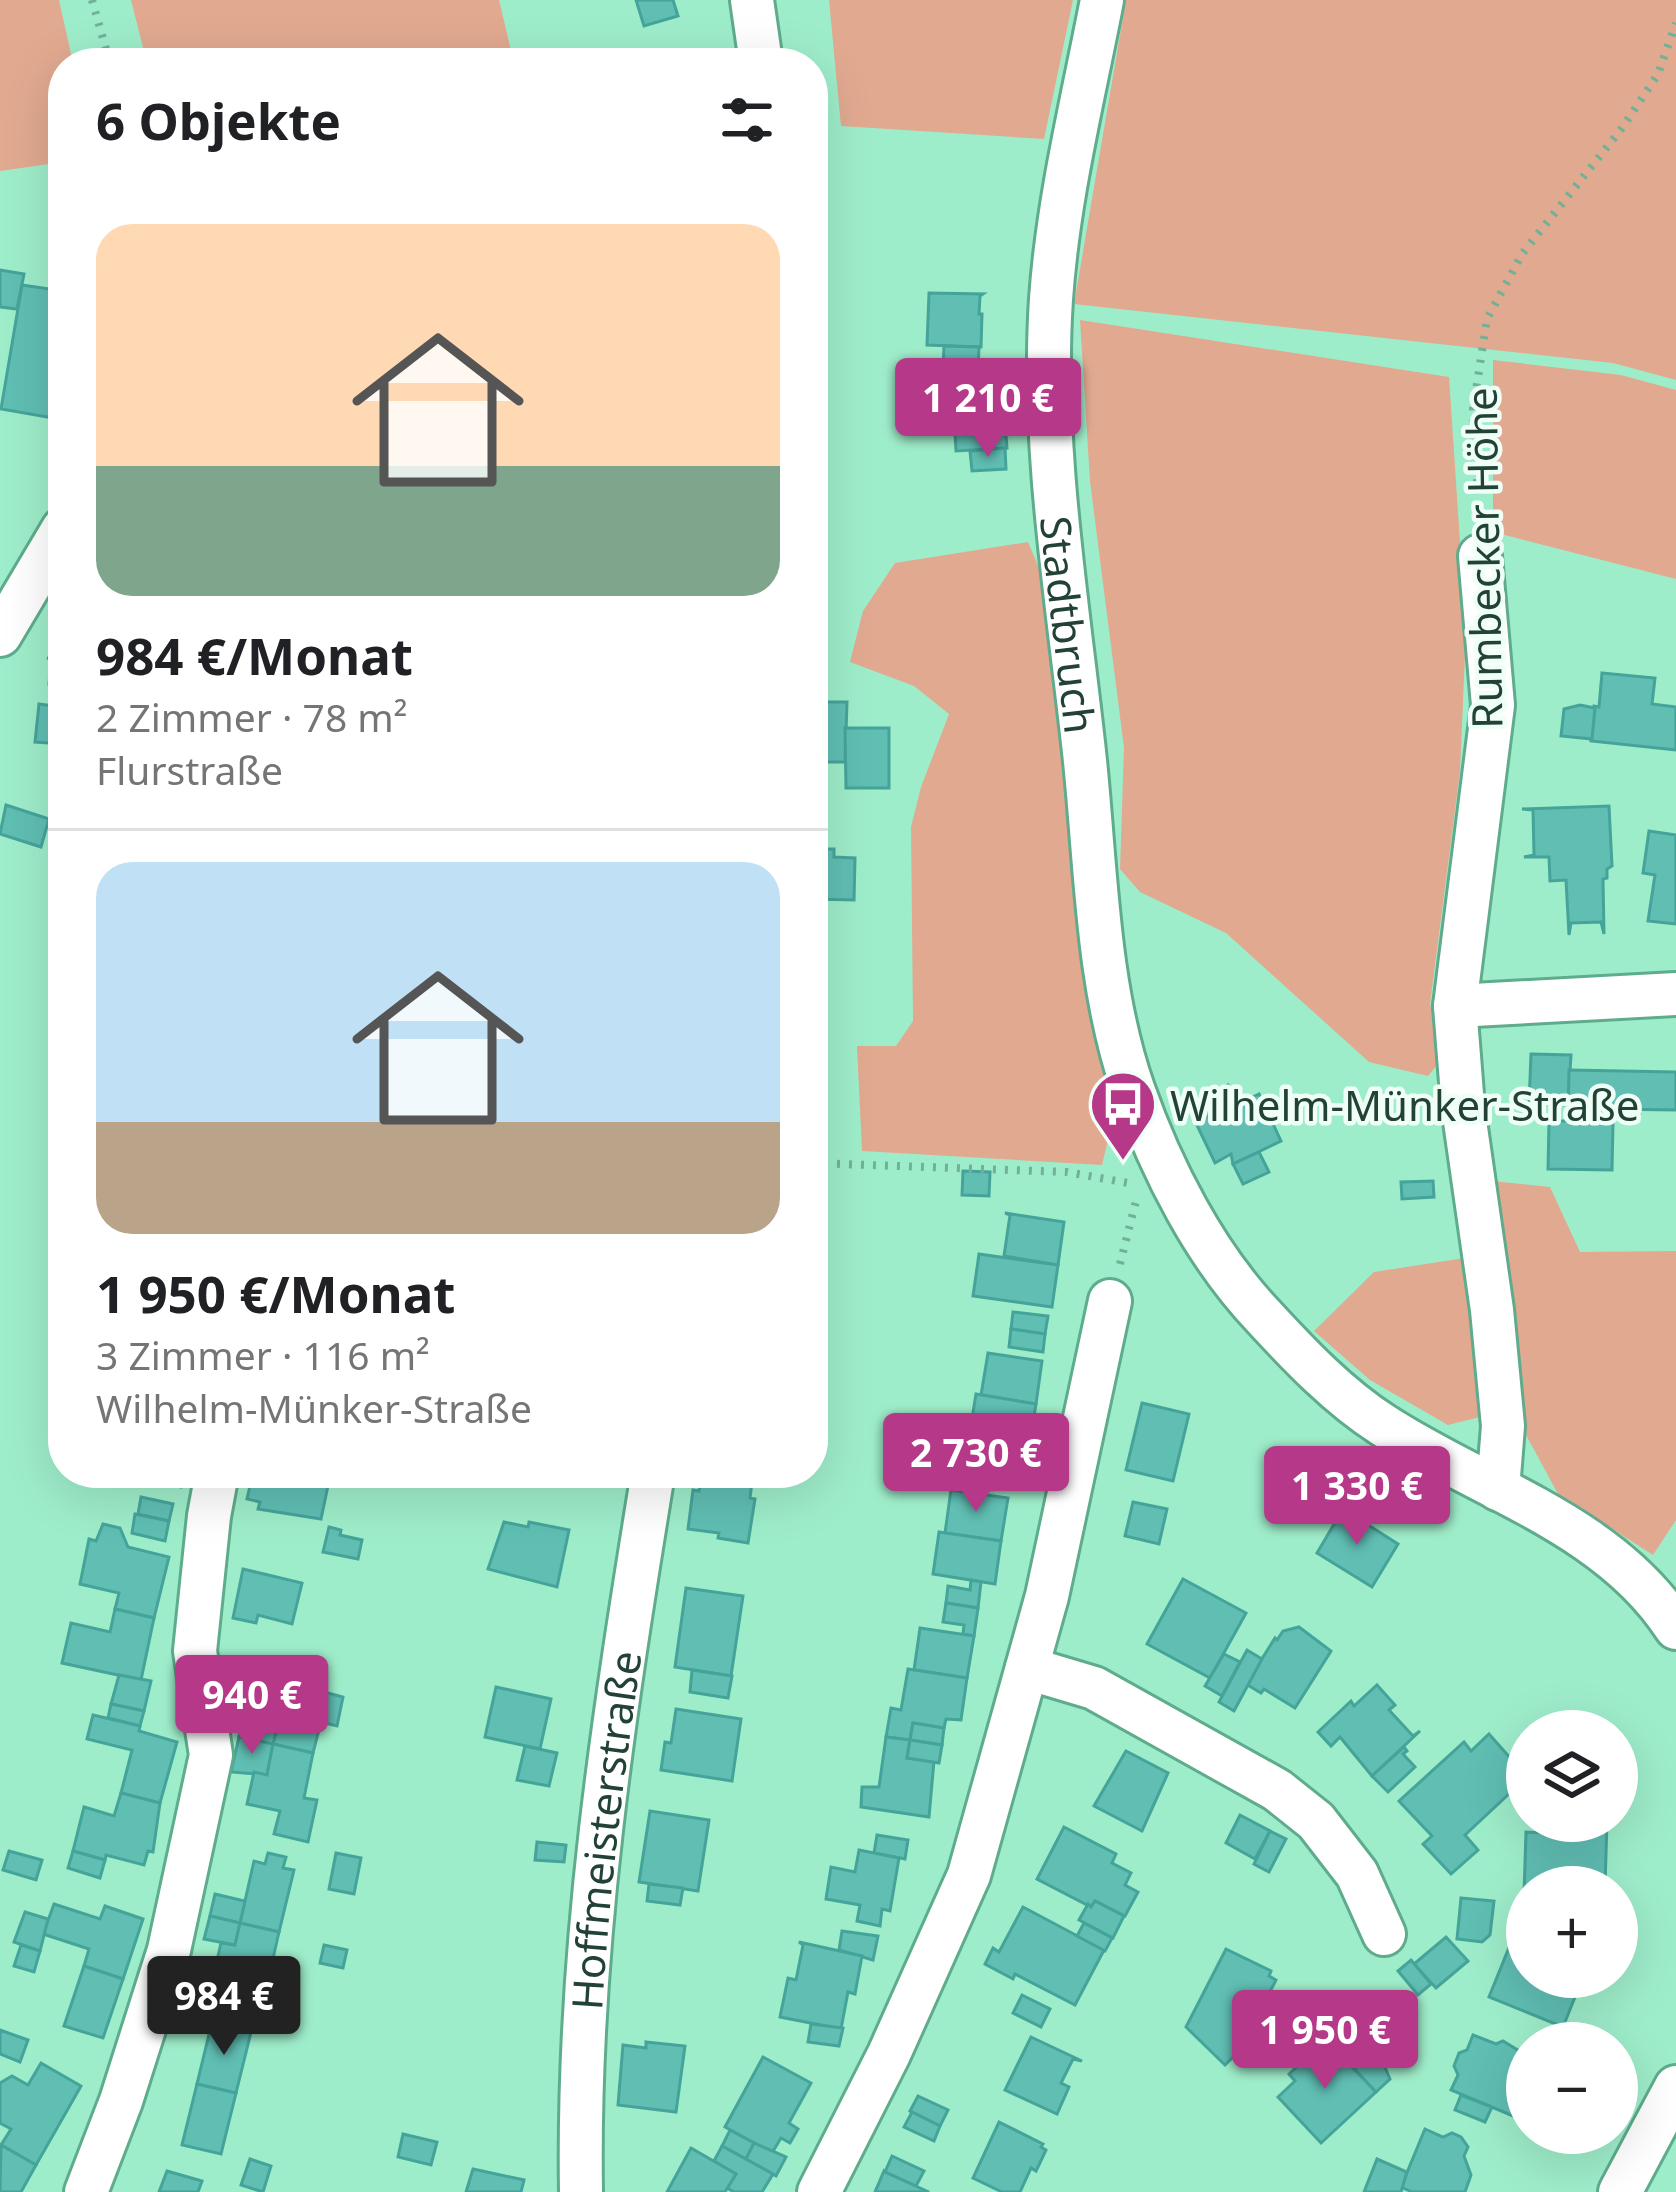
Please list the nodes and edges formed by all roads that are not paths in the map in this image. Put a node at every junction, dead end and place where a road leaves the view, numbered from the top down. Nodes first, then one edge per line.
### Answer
1 (752, 0) edge
2 (1102, 0) edge
3 (759, 48) edge
4 (48, 554) edge
5 (1480, 556) road end
6 (0, 635) edge
7 (1676, 994) edge
8 (1455, 1006) junction
9 (1110, 1301) road end
10 (215, 1488) edge
11 (651, 1488) edge
12 (1498, 1489) junction
13 (1676, 1628) edge
14 (1027, 1668) junction
15 (1384, 1934) dead end
16 (1676, 2087) edge
17 (1660, 2142) edge
18 (86, 2192) edge
19 (581, 2192) edge
20 (819, 2192) edge
21 (1620, 2192) edge

1 - 3 street
2 - 12 street, Stadtbruch
4 - 6 street
5 - 8 street, Rumbecker Höhe
7 - 8 street
8 - 12 street, Rumbecker Höhe
9 - 14 street
10 - 18 street
11 - 19 street, Hoffmeisterstraße
12 - 13 street, Stadtbruch
14 - 15 street
14 - 20 street
16 - 17 street
17 - 21 street

